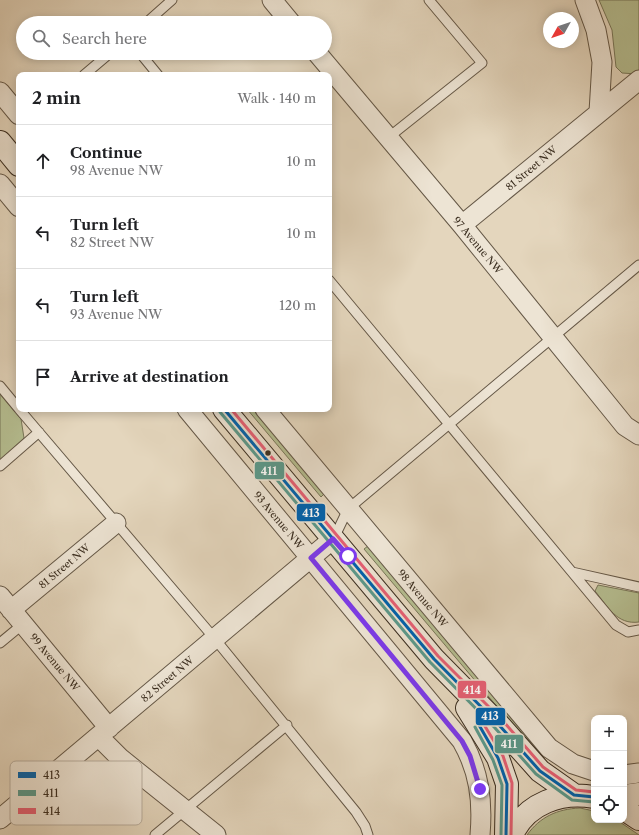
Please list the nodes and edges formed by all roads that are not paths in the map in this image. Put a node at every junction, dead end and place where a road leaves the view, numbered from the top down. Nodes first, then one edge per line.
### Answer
1 (172, 0) edge
2 (272, 0) edge
3 (429, 0) edge
4 (585, 0) edge
5 (154, 16) edge
6 (286, 16) edge
7 (102, 60) edge
8 (146, 60) edge
9 (323, 60) edge
10 (88, 72) edge
11 (156, 72) edge
12 (639, 80) edge
13 (0, 92) edge
14 (16, 111) edge
15 (599, 112) junction
16 (389, 137) junction
17 (0, 143) edge
18 (16, 162) edge
19 (0, 184) edge
20 (16, 203) edge
21 (462, 225) junction
22 (639, 265) edge
23 (332, 284) edge
24 (554, 336) junction
25 (0, 386) edge
26 (16, 405) edge
27 (22, 412) edge
28 (189, 412) edge
29 (227, 412) edge
30 (267, 412) edge
31 (450, 424) junction
32 (39, 432) junction
33 (639, 435) edge
34 (0, 466) edge
35 (348, 509) junction
36 (116, 523) junction
37 (333, 539) junction
38 (311, 558) junction
39 (572, 572) junction
40 (639, 587) edge
41 (11, 610) edge
42 (639, 630) edge
43 (215, 639) junction
44 (0, 643) edge
45 (434, 659) junction
46 (287, 725) junction
47 (104, 732) junction
48 (69, 761) edge
49 (124, 761) edge
50 (591, 770) edge
51 (639, 773) edge
52 (627, 775) edge
53 (142, 776) edge
54 (639, 794) edge
55 (584, 796) edge
56 (627, 796) edge
57 (184, 810) junction
58 (10, 811) edge
59 (627, 811) edge
60 (0, 819) edge
61 (639, 819) edge
62 (155, 835) edge
63 (216, 835) edge
64 (368, 835) edge
65 (480, 835) edge
66 (506, 835) edge
67 (512, 835) edge

1 - 5 lane
2 - 6 street
3 - 16 lane
4 - 15 street
7 - 10 lane
8 - 11 lane
9 - 16 street, 97 Avenue NW
12 - 15 street, 81 Street NW
13 - 14 street
15 - 21 street, 81 Street NW
16 - 21 street, 97 Avenue NW
17 - 18 main road
19 - 20 street
21 - 24 street, 97 Avenue NW
22 - 24 lane
23 - 31 lane
24 - 31 lane
24 - 33 street, 97 Avenue NW
25 - 26 lane
27 - 32 lane
28 - 38 street, 93 Avenue NW
29 - 37 main road
30 - 35 street, 98 Avenue NW
31 - 35 lane
31 - 39 lane
32 - 34 lane
32 - 36 lane
35 - 37 lane
35 - 50 street, 98 Avenue NW
36 - 41 street, 81 Street NW
36 - 43 lane
37 - 38 street, 82 Street NW
37 - 45 main road
38 - 43 street, 82 Street NW
38 - 65 street, 93 Avenue NW
39 - 40 lane
39 - 42 lane
41 - 44 lane
41 - 47 street, 99 Avenue NW
43 - 46 lane
43 - 47 street, 82 Street NW
45 - 55 main road
45 - 66 main road
46 - 57 lane
46 - 64 lane
47 - 48 street, 82 Street NW
47 - 49 street, 99 Avenue NW
51 - 52 street
53 - 57 street, 99 Avenue NW
54 - 56 main road
55 - 67 main road
57 - 62 lane
57 - 63 street, 99 Avenue NW
58 - 60 street, 82 Street NW
59 - 61 main road

